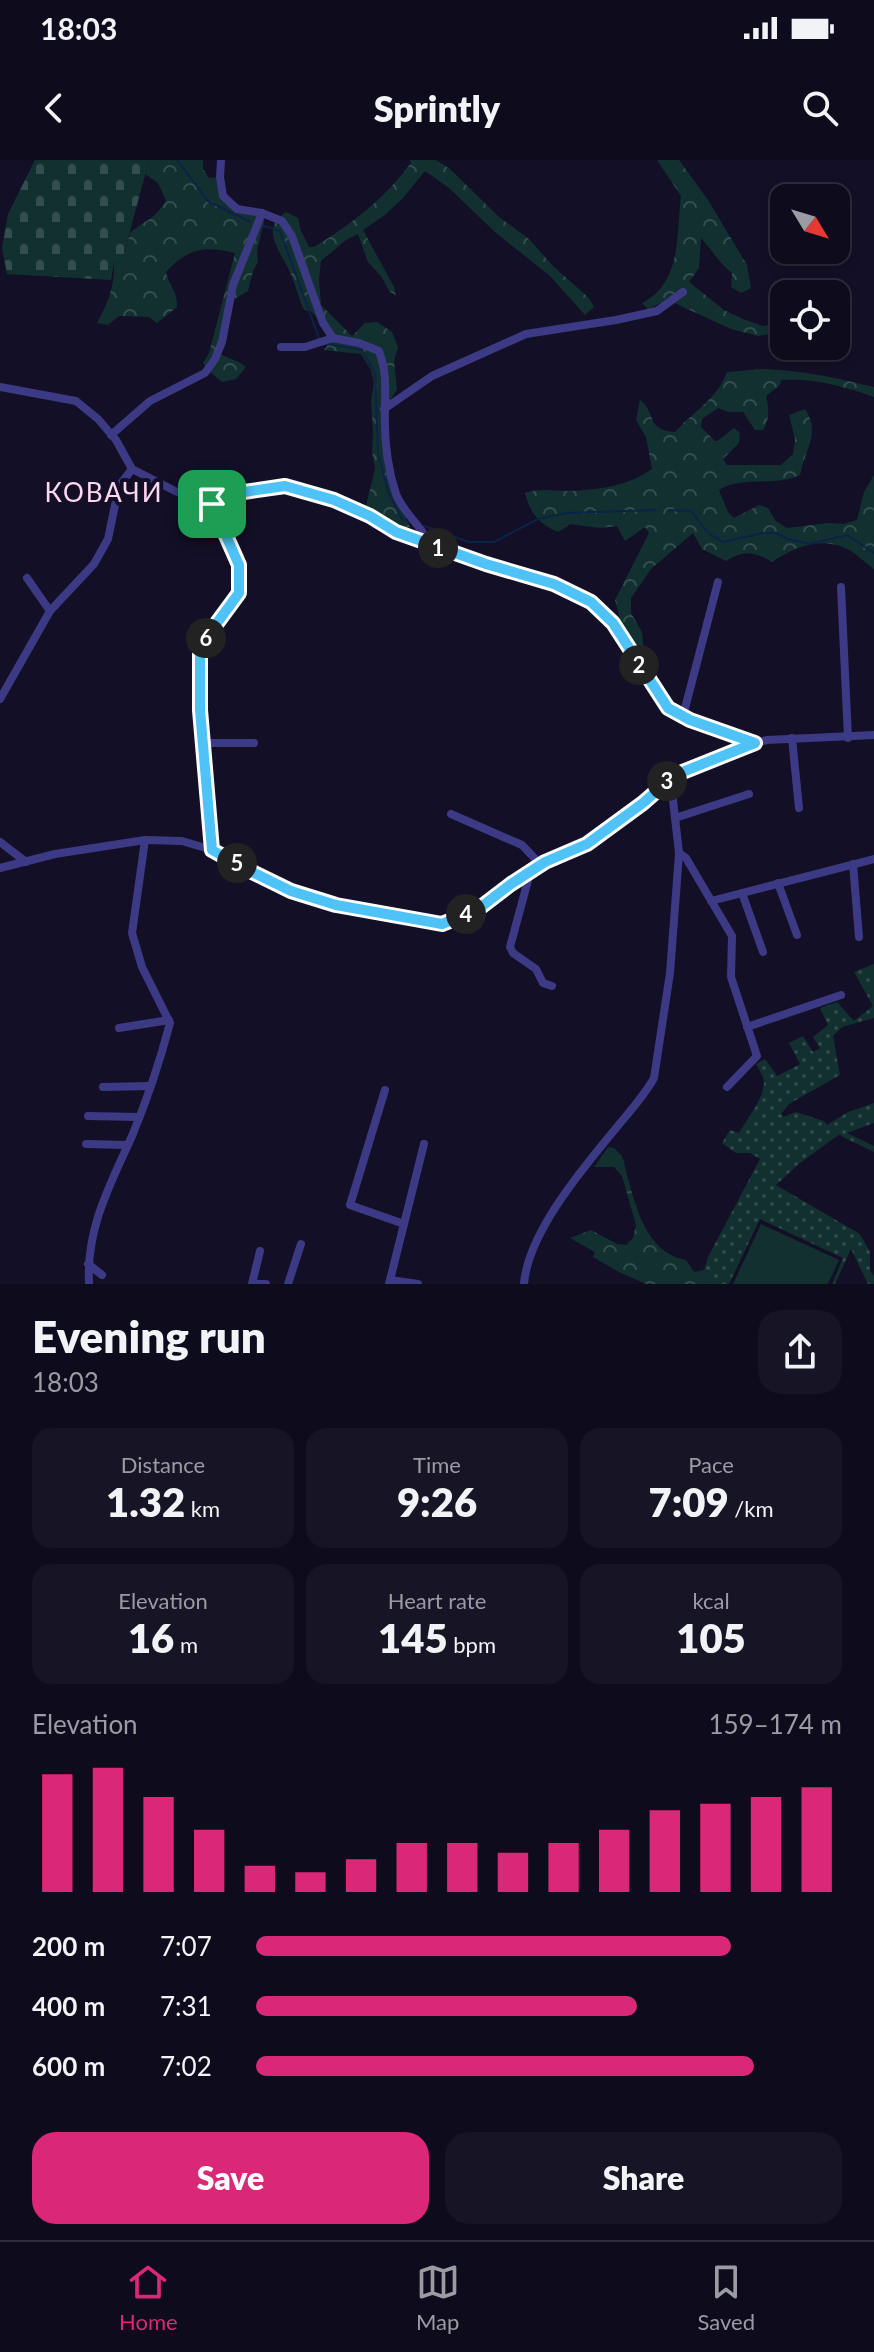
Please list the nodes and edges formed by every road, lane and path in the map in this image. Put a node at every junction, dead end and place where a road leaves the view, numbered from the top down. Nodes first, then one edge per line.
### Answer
1 (221, 160) edge
2 (262, 213) junction
3 (683, 292) dead end
4 (333, 338) junction
5 (281, 347) dead end
6 (0, 387) edge
7 (384, 409) junction
8 (111, 435) junction
9 (132, 469) junction
10 (212, 504) junction
11 (431, 546) junction
12 (27, 578) dead end
13 (718, 582) dead end
14 (841, 587) dead end
15 (50, 611) junction
16 (0, 699) edge
17 (683, 716) junction
18 (874, 735) edge
19 (792, 738) junction
20 (848, 738) junction
21 (203, 743) junction
22 (254, 743) dead end
23 (755, 743) junction
24 (675, 775) junction
25 (749, 794) dead end
26 (799, 808) dead end
27 (451, 814) dead end
28 (675, 818) junction
29 (145, 840) junction
30 (0, 842) edge
31 (212, 850) junction
32 (679, 853) junction
33 (874, 859) edge
34 (26, 862) junction
35 (853, 864) junction
36 (541, 865) junction
37 (0, 868) edge
38 (530, 872) junction
39 (778, 883) junction
40 (742, 893) junction
41 (711, 901) junction
42 (797, 935) dead end
43 (859, 937) dead end
44 (763, 952) dead end
45 (552, 986) dead end
46 (841, 995) dead end
47 (169, 1020) junction
48 (747, 1027) junction
49 (119, 1028) dead end
50 (150, 1086) junction
51 (103, 1087) dead end
52 (727, 1087) dead end
53 (385, 1090) dead end
54 (88, 1116) dead end
55 (139, 1117) junction
56 (86, 1144) dead end
57 (424, 1144) dead end
58 (127, 1145) junction
59 (404, 1224) junction
60 (301, 1244) dead end
61 (260, 1251) dead end
62 (88, 1264) junction
63 (102, 1275) dead end
64 (390, 1282) edge
65 (89, 1284) edge
66 (253, 1284) edge
67 (266, 1284) edge
68 (288, 1284) edge
69 (418, 1284) edge
70 (524, 1284) edge

1 - 2 street
2 - 4 street
2 - 8 street
3 - 7 street
4 - 5 street
4 - 7 street
6 - 8 street
7 - 11 street
8 - 9 street
9 - 10 street
9 - 15 street
10 - 11 street
10 - 21 street
11 - 17 street
12 - 15 street
13 - 17 street
14 - 20 street
15 - 16 street
17 - 23 street
18 - 20 street
19 - 20 street
19 - 23 street
19 - 26 street
21 - 22 street
21 - 31 street
23 - 24 street
24 - 28 street
24 - 36 street
25 - 28 street
27 - 36 street
28 - 32 street
29 - 31 street
29 - 34 street
29 - 47 street
30 - 34 street
31 - 38 street
32 - 41 street
32 - 70 street
33 - 35 street
34 - 37 street
35 - 39 street
35 - 43 street
36 - 38 street
38 - 45 street
39 - 40 street
39 - 42 street
40 - 41 street
40 - 44 street
41 - 48 street
46 - 48 street
47 - 49 street
47 - 50 street
48 - 52 street
50 - 51 street
50 - 55 street
53 - 59 street
54 - 55 street
55 - 58 street
56 - 58 street
57 - 59 street
58 - 62 street
59 - 64 street
60 - 68 street
61 - 66 street
62 - 63 street
62 - 65 street
64 - 69 street
66 - 67 street

